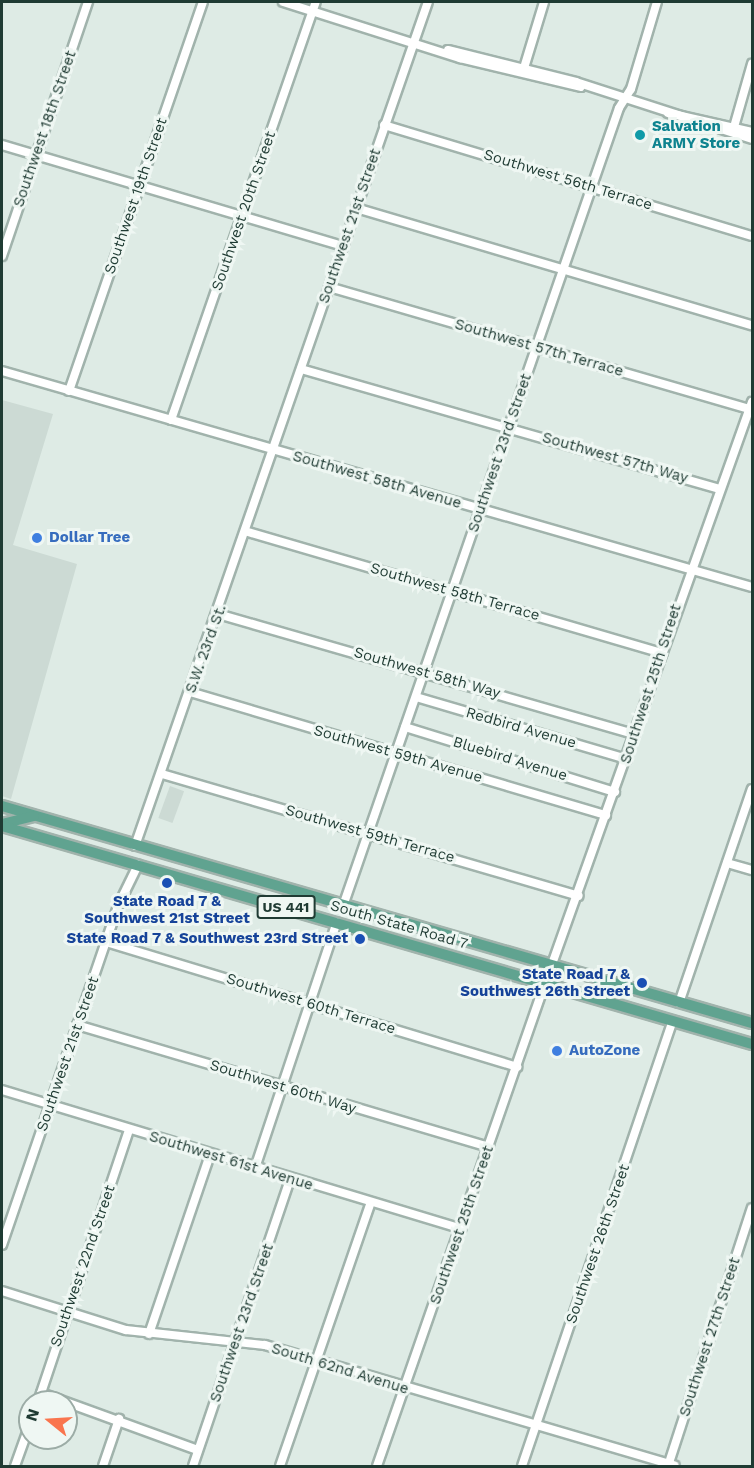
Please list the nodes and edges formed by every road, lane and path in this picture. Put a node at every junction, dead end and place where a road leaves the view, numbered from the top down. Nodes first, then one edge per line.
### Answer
1 (88, 2) edge
2 (203, 2) edge
3 (283, 2) edge
4 (429, 2) edge
5 (544, 2) edge
6 (657, 2) edge
7 (314, 6) edge
8 (416, 41) junction
9 (448, 50) junction
10 (753, 64) edge
11 (524, 68) junction
12 (581, 87) junction
13 (625, 100) junction
14 (668, 113) junction
15 (384, 125) junction
16 (734, 127) junction
17 (753, 132) edge
18 (753, 139) edge
19 (2, 145) edge
20 (36, 156) junction
21 (591, 187) junction
22 (139, 188) junction
23 (356, 208) junction
24 (242, 216) junction
25 (753, 236) edge
26 (342, 246) junction
27 (2, 256) edge
28 (563, 268) junction
29 (329, 287) junction
30 (753, 325) edge
31 (537, 347) junction
32 (301, 369) junction
33 (2, 371) edge
34 (69, 391) junction
35 (751, 405) edge
36 (171, 420) junction
37 (509, 428) junction
38 (272, 450) junction
39 (720, 489) junction
40 (480, 510) junction
41 (248, 532) junction
42 (689, 569) junction
43 (753, 587) edge
44 (452, 591) junction
45 (218, 614) junction
46 (663, 653) junction
47 (424, 671) junction
48 (190, 692) junction
49 (416, 697) junction
50 (405, 727) junction
51 (635, 734) junction
52 (397, 753) junction
53 (627, 759) junction
54 (162, 774) junction
55 (753, 789) edge
56 (615, 792) junction
57 (2, 806) edge
58 (606, 815) junction
59 (34, 816) junction
60 (2, 825) edge
61 (369, 833) junction
62 (135, 846) junction
63 (166, 855) junction
64 (106, 856) junction
65 (727, 863) junction
66 (138, 865) junction
67 (753, 870) edge
68 (578, 896) junction
69 (343, 906) junction
70 (337, 922) junction
71 (106, 942) junction
72 (551, 967) junction
73 (575, 974) junction
74 (520, 976) junction
75 (545, 983) junction
76 (679, 1003) junction
77 (311, 1004) junction
78 (673, 1021) junction
79 (753, 1023) edge
80 (77, 1025) junction
81 (753, 1044) edge
82 (517, 1066) junction
83 (281, 1088) junction
84 (2, 1090) edge
85 (51, 1106) junction
86 (129, 1130) junction
87 (489, 1148) junction
88 (210, 1155) junction
89 (255, 1168) junction
90 (290, 1179) junction
91 (371, 1202) junction
92 (753, 1208) edge
93 (461, 1229) junction
94 (2, 1245) edge
95 (2, 1291) edge
96 (67, 1314) junction
97 (149, 1334) junction
98 (236, 1341) junction
99 (316, 1360) junction
100 (404, 1389) junction
101 (42, 1390) edge
102 (78, 1405) edge
103 (119, 1419) junction
104 (536, 1426) junction
105 (21, 1450) edge
106 (198, 1450) junction
107 (671, 1466) edge
108 (15, 1467) edge
109 (103, 1467) edge
110 (192, 1467) edge
111 (280, 1467) edge
112 (377, 1467) edge
113 (522, 1467) edge

1 - 20 street, Southwest 18th Street
2 - 22 street, Southwest 19th Street
3 - 7 street
4 - 8 street, Southwest 21st Street
5 - 11 street
6 - 13 street, Southwest 23rd Street
7 - 8 street
7 - 24 street, Southwest 20th Street
8 - 9 street
8 - 15 street, Southwest 21st Street
9 - 11 street
9 - 12 street
10 - 16 street
11 - 12 street
12 - 13 street
13 - 14 street
13 - 21 street, Southwest 23rd Street
14 - 16 street
14 - 18 street
15 - 21 street, Southwest 56th Terrace
15 - 23 street, Southwest 21st Street
16 - 17 street
19 - 20 street
20 - 22 street
20 - 27 street, Southwest 18th Street
21 - 25 street, Southwest 56th Terrace
21 - 28 street, Southwest 23rd Street
22 - 24 street
22 - 34 street, Southwest 19th Street
23 - 26 street, Southwest 21st Street
23 - 28 street
24 - 26 street
24 - 36 street, Southwest 20th Street
26 - 29 street, Southwest 21st Street
28 - 30 street
28 - 31 street, Southwest 23rd Street
29 - 31 street, Southwest 57th Terrace
29 - 32 street, Southwest 21st Street
31 - 35 street, Southwest 57th Terrace
31 - 37 street, Southwest 23rd Street
32 - 37 street, Southwest 57th Way
32 - 38 street, Southwest 21st Street
33 - 34 street, Southwest 58th Avenue
34 - 36 street, Southwest 58th Avenue
35 - 39 street, Southwest 25th Street
36 - 38 street, Southwest 58th Avenue
37 - 39 street, Southwest 57th Way
37 - 40 street, Southwest 23rd Street
38 - 40 street, Southwest 58th Avenue
38 - 41 street, S.W. 23rd St.
39 - 42 street, Southwest 25th Street
40 - 42 street, Southwest 58th Avenue
40 - 44 street, Southwest 23rd Street
41 - 44 street, Southwest 58th Terrace
41 - 45 street, S.W. 23rd St.
42 - 43 street, Southwest 58th Avenue
42 - 46 street, Southwest 25th Street
44 - 46 street, Southwest 58th Terrace
44 - 47 street, Southwest 23rd Street
45 - 47 street, Southwest 58th Way
45 - 48 street, S.W. 23rd St.
46 - 51 street, Southwest 25th Street
47 - 49 street, Southwest 23rd Street
47 - 51 street, Southwest 58th Way
48 - 52 street, Southwest 59th Avenue
48 - 54 street, S.W. 23rd St.
49 - 50 street, Southwest 23rd Street
49 - 53 street, Redbird Avenue
50 - 52 street, Southwest 23rd Street
50 - 56 street, Bluebird Avenue
51 - 53 street, Southwest 25th Street
52 - 58 street, Southwest 59th Avenue
52 - 61 street, Southwest 23rd Street
53 - 56 street, Southwest 25th Street
54 - 61 street, Southwest 59th Terrace
54 - 62 street, S.W. 23rd St.
55 - 65 street
56 - 58 street, Southwest 25th Street
57 - 59 main road, South State Road 7 / US 441
58 - 68 street, Southwest 25th Street
59 - 60 main road
59 - 62 main road, South State Road 7 / US 441
60 - 64 main road, South State Road 7 / US 441
61 - 68 street, Southwest 59th Terrace
61 - 69 street, Southwest 23rd Street
62 - 63 main road, South State Road 7 / US 441
62 - 64 main road
63 - 66 main road
63 - 69 main road, South State Road 7 / US 441
64 - 66 main road, South State Road 7 / US 441
65 - 67 street
65 - 76 street
66 - 70 main road, South State Road 7 / US 441
66 - 71 street, Southwest 21st Street
68 - 72 street, Southwest 25th Street
69 - 72 main road, South State Road 7 / US 441
70 - 74 main road, South State Road 7 / US 441
70 - 77 street
71 - 77 street, Southwest 60th Terrace
71 - 80 street, Southwest 21st Street
72 - 73 main road, South State Road 7 / US 441
72 - 74 main road
73 - 75 main road
73 - 76 main road, South State Road 7 / US 441
74 - 75 main road, South State Road 7 / US 441
75 - 78 main road, South State Road 7 / US 441
75 - 82 street, Southwest 25th Street
76 - 79 main road, South State Road 7 / US 441
77 - 82 street, Southwest 60th Terrace
77 - 83 street
78 - 81 main road, South State Road 7 / US 441
78 - 104 street, Southwest 26th Street
80 - 83 street, Southwest 60th Way
80 - 85 street, Southwest 21st Street
82 - 87 street, Southwest 25th Street
83 - 87 street, Southwest 60th Way
83 - 89 street
84 - 85 street, Southwest 61st Avenue
85 - 86 street, Southwest 61st Avenue
85 - 94 street, Southwest 21st Street
86 - 88 street, Southwest 61st Avenue
86 - 96 street, Southwest 22nd Street
87 - 93 street, Southwest 25th Street
88 - 89 street, Southwest 61st Avenue
88 - 97 street
89 - 90 street, Southwest 61st Avenue
90 - 91 street, Southwest 61st Avenue
90 - 98 street, Southwest 23rd Street
91 - 93 street, Southwest 61st Avenue
91 - 99 street
92 - 107 street, Southwest 27th Street
93 - 100 street, Southwest 25th Street
95 - 96 street, South 62nd Avenue
96 - 97 street, South 62nd Avenue
96 - 101 street, Southwest 22nd Street
97 - 98 street, South 62nd Avenue
98 - 99 street, South 62nd Avenue
98 - 106 street, Southwest 23rd Street
99 - 100 street, South 62nd Avenue
99 - 111 street
100 - 104 street, South 62nd Avenue
100 - 112 street, Southwest 25th Street
102 - 103 street
103 - 106 street
103 - 109 street
104 - 107 street, South 62nd Avenue
104 - 113 street, Southwest 26th Street
105 - 108 street
106 - 110 street, Southwest 23rd Street

